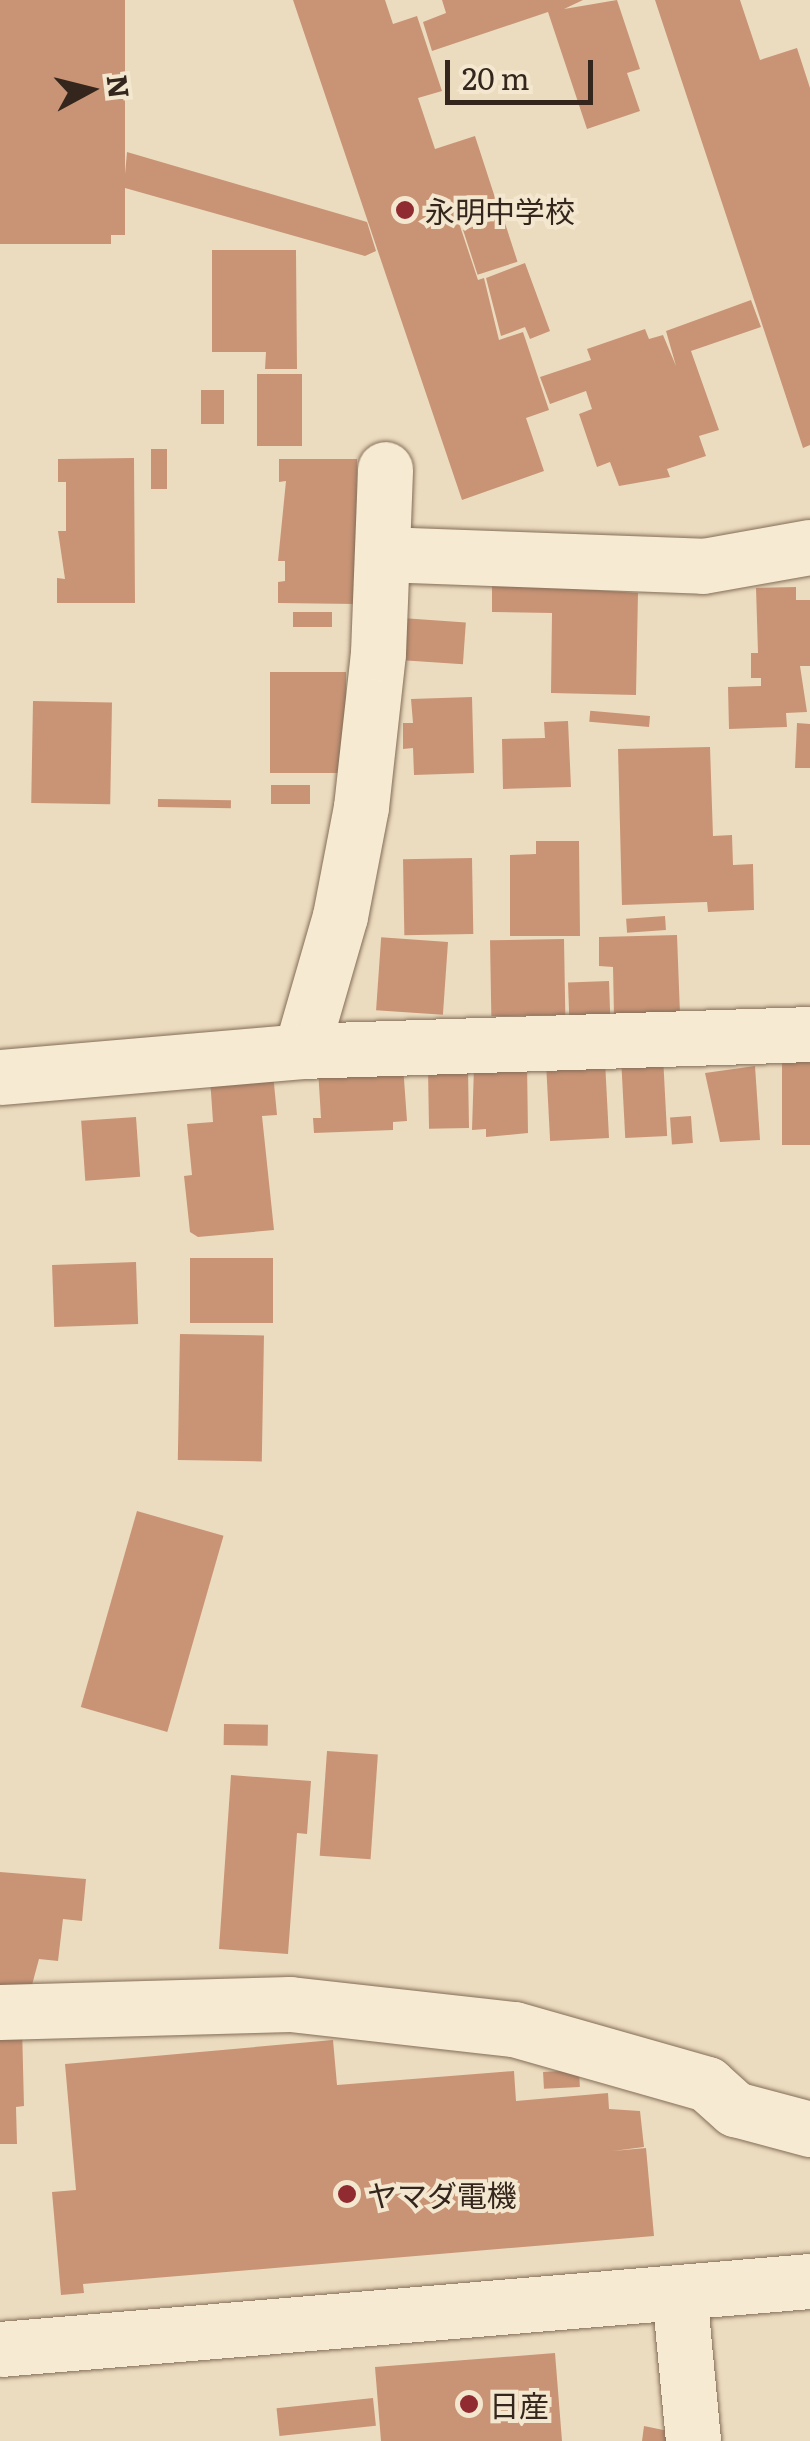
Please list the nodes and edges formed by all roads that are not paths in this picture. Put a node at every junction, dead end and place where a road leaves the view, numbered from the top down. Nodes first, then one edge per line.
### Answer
1 (384, 469) dead end
2 (810, 546) edge
3 (382, 554) junction
4 (810, 1034) edge
5 (301, 1052) junction
6 (0, 1077) edge
7 (0, 2012) edge
8 (810, 2129) edge
9 (810, 2281) edge
10 (679, 2292) junction
11 (0, 2350) edge
12 (693, 2441) edge

1 - 3 street
2 - 3 street
3 - 5 street
4 - 5 street
5 - 6 street
7 - 8 street
9 - 10 street
10 - 11 street
10 - 12 street

